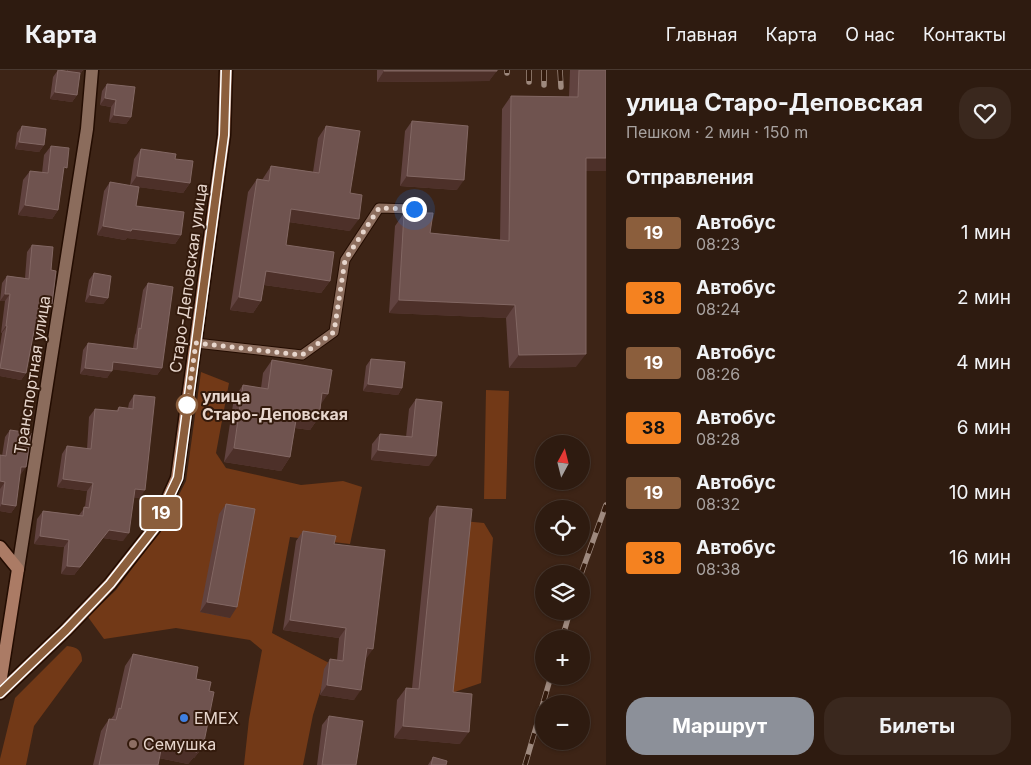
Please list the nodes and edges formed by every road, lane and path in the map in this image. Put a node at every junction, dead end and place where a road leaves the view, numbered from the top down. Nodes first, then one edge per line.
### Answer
1 (92, 70) edge
2 (226, 70) edge
3 (414, 209) dead end
4 (196, 343) junction
5 (0, 547) edge
6 (18, 569) junction
7 (0, 684) edge
8 (0, 693) edge

1 - 6 street, Транспортная улица
2 - 4 main road, Старо-Деповская улица
3 - 4 lane
4 - 8 main road, Старо-Деповская улица
5 - 6 main road
6 - 7 main road, Транспортная улица

